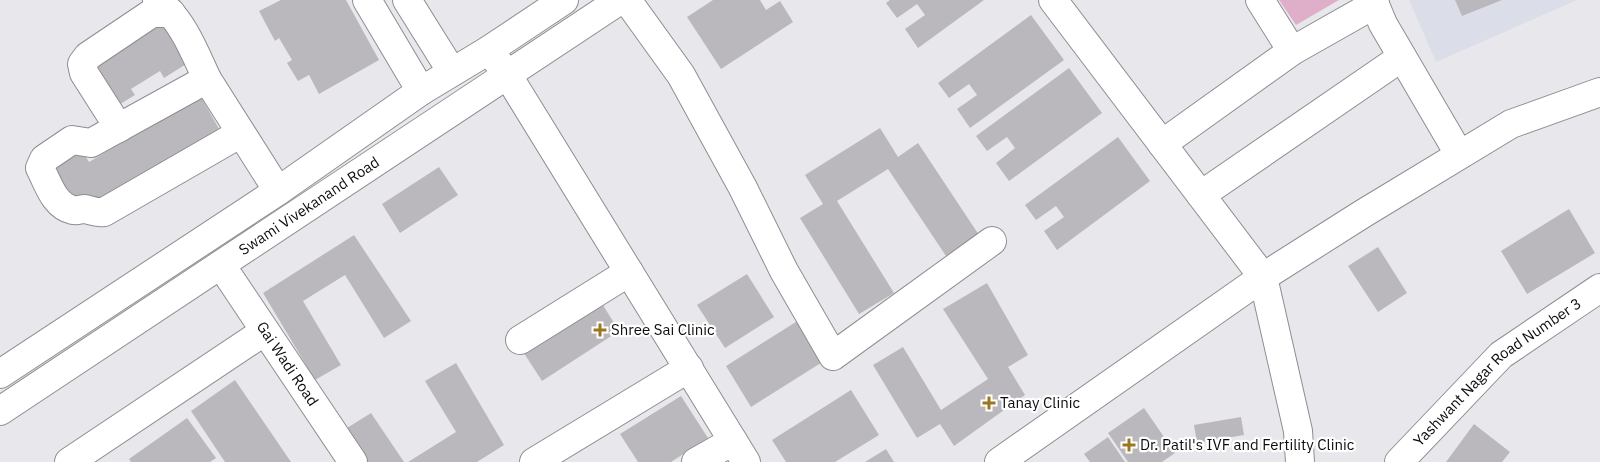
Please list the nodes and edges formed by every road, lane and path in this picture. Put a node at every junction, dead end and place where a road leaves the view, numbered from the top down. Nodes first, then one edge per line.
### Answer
1 (367, 0) edge
2 (407, 0) edge
3 (564, 0) edge
4 (620, 0) edge
5 (627, 0) edge
6 (1053, 0) edge
7 (1260, 0) edge
8 (1374, 2) edge
9 (163, 6) edge
10 (489, 50) junction
11 (1292, 51) junction
12 (1402, 57) junction
13 (452, 72) junction
14 (507, 74) junction
15 (208, 79) junction
16 (420, 91) junction
17 (1600, 92) edge
18 (119, 128) junction
19 (241, 133) junction
20 (1162, 144) junction
21 (1459, 154) junction
22 (278, 191) junction
23 (1201, 195) junction
24 (992, 241) dead end
25 (221, 265) junction
26 (629, 272) junction
27 (1263, 277) junction
28 (1600, 288) edge
29 (265, 331) junction
30 (520, 340) dead end
31 (689, 368) junction
32 (0, 374) edge
33 (0, 411) edge
34 (739, 452) edge
35 (69, 462) edge
36 (353, 462) edge
37 (534, 462) edge
38 (696, 462) edge
39 (999, 462) edge
40 (1300, 462) edge
41 (1399, 462) edge

1 - 16 street
2 - 13 street
3 - 10 street, Swami Vivekanand Road
4 - 14 street, Swami Vivekanand Road
5 - 24 street
6 - 20 street
7 - 11 street
8 - 11 street
8 - 12 street
9 - 15 street
9 - 18 street
10 - 13 street, Swami Vivekanand Road
10 - 14 street
11 - 20 street
12 - 21 street
12 - 23 street
13 - 16 street, Swami Vivekanand Road
14 - 25 street, Swami Vivekanand Road
14 - 26 street
15 - 18 street
15 - 19 street
16 - 22 street, Swami Vivekanand Road
17 - 21 street
18 - 19 street
19 - 22 street
20 - 23 street
21 - 27 street
22 - 32 street, Swami Vivekanand Road
23 - 27 street
25 - 29 street, Gai Wadi Road
25 - 33 street, Swami Vivekanand Road
26 - 30 street
26 - 31 street
27 - 39 street
27 - 40 street
28 - 41 street, Yashwant Nagar Road Number 3
29 - 35 street
29 - 36 street, Gai Wadi Road
31 - 34 street
31 - 37 street
34 - 38 street

